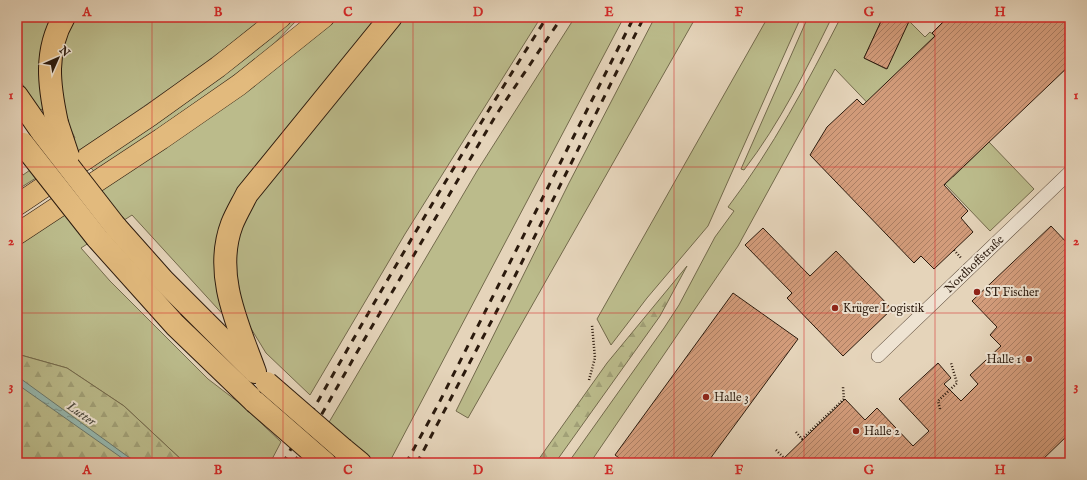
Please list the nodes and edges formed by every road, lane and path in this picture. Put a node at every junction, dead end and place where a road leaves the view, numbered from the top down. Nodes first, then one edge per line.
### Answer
1 (64, 17) edge
2 (281, 17) edge
3 (324, 17) edge
4 (391, 17) edge
5 (17, 96) edge
6 (49, 128) junction
7 (20, 139) edge
8 (1070, 172) edge
9 (17, 205) edge
10 (17, 234) edge
11 (592, 325) dead end
12 (878, 356) dead end
13 (951, 362) dead end
14 (261, 378) junction
15 (589, 380) dead end
16 (843, 387) dead end
17 (940, 409) dead end
18 (796, 432) dead end
19 (776, 450) dead end
20 (784, 458) dead end
21 (325, 463) edge
22 (360, 463) edge

1 - 6 highway
2 - 9 main road
3 - 10 main road
4 - 14 highway
5 - 6 highway
6 - 14 highway, bridge
7 - 21 highway, bridge
8 - 12 street, Nordhoffstraße
11 - 15 path
13 - 17 path
14 - 22 highway, bridge
16 - 18 path
19 - 20 path

